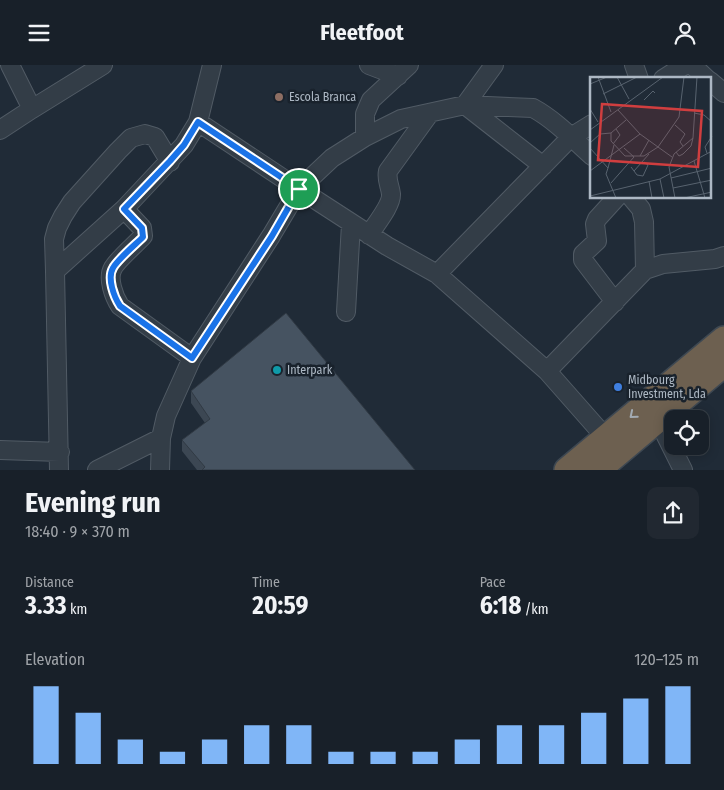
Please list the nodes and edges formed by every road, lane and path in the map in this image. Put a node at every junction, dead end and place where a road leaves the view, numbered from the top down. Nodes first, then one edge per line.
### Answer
1 (10, 65) edge
2 (103, 65) edge
3 (212, 65) edge
4 (369, 65) edge
5 (494, 65) edge
6 (634, 65) edge
7 (685, 65) edge
8 (692, 65) edge
9 (403, 70) edge
10 (638, 77) edge
11 (666, 77) edge
12 (706, 77) edge
13 (712, 83) edge
14 (724, 93) edge
15 (466, 105) junction
16 (32, 109) junction
17 (430, 113) junction
18 (198, 122) junction
19 (590, 125) edge
20 (0, 130) edge
21 (365, 137) junction
22 (571, 137) junction
23 (590, 154) edge
24 (170, 161) junction
25 (542, 166) junction
26 (299, 189) junction
27 (615, 199) edge
28 (633, 199) edge
29 (124, 209) junction
30 (351, 224) junction
31 (369, 235) junction
32 (724, 255) edge
33 (645, 270) junction
34 (55, 271) junction
35 (437, 274) junction
36 (615, 302) junction
37 (346, 312) dead end
38 (724, 339) edge
39 (192, 358) junction
40 (724, 364) edge
41 (547, 371) junction
42 (658, 420) junction
43 (161, 438) junction
44 (606, 438) junction
45 (0, 450) edge
46 (60, 452) junction
47 (59, 470) edge
48 (97, 470) edge
49 (160, 470) edge
50 (567, 470) edge
51 (598, 470) edge
52 (683, 470) edge

1 - 16 street
2 - 16 street
3 - 18 street
4 - 9 street
5 - 15 street
6 - 10 street
7 - 11 street
8 - 12 street
9 - 21 street
13 - 14 street
15 - 17 street
15 - 22 street
15 - 25 street
16 - 20 street
17 - 21 street
17 - 31 street
18 - 24 street
18 - 26 street
19 - 22 street
21 - 26 street
22 - 23 street
22 - 25 street
24 - 29 street
24 - 34 street
25 - 35 street
26 - 30 street
26 - 39 street
27 - 36 street
28 - 33 street
29 - 34 street
29 - 39 street
30 - 31 street
30 - 37 street
31 - 35 street
32 - 33 street
33 - 36 street
34 - 46 street
35 - 41 street
36 - 41 street
38 -> 44 highway
39 - 43 street
40 - 42 highway
41 - 44 street
42 - 51 highway
42 - 52 street
43 - 48 street
43 - 49 street
44 - 50 highway
45 - 46 street
46 - 47 street

